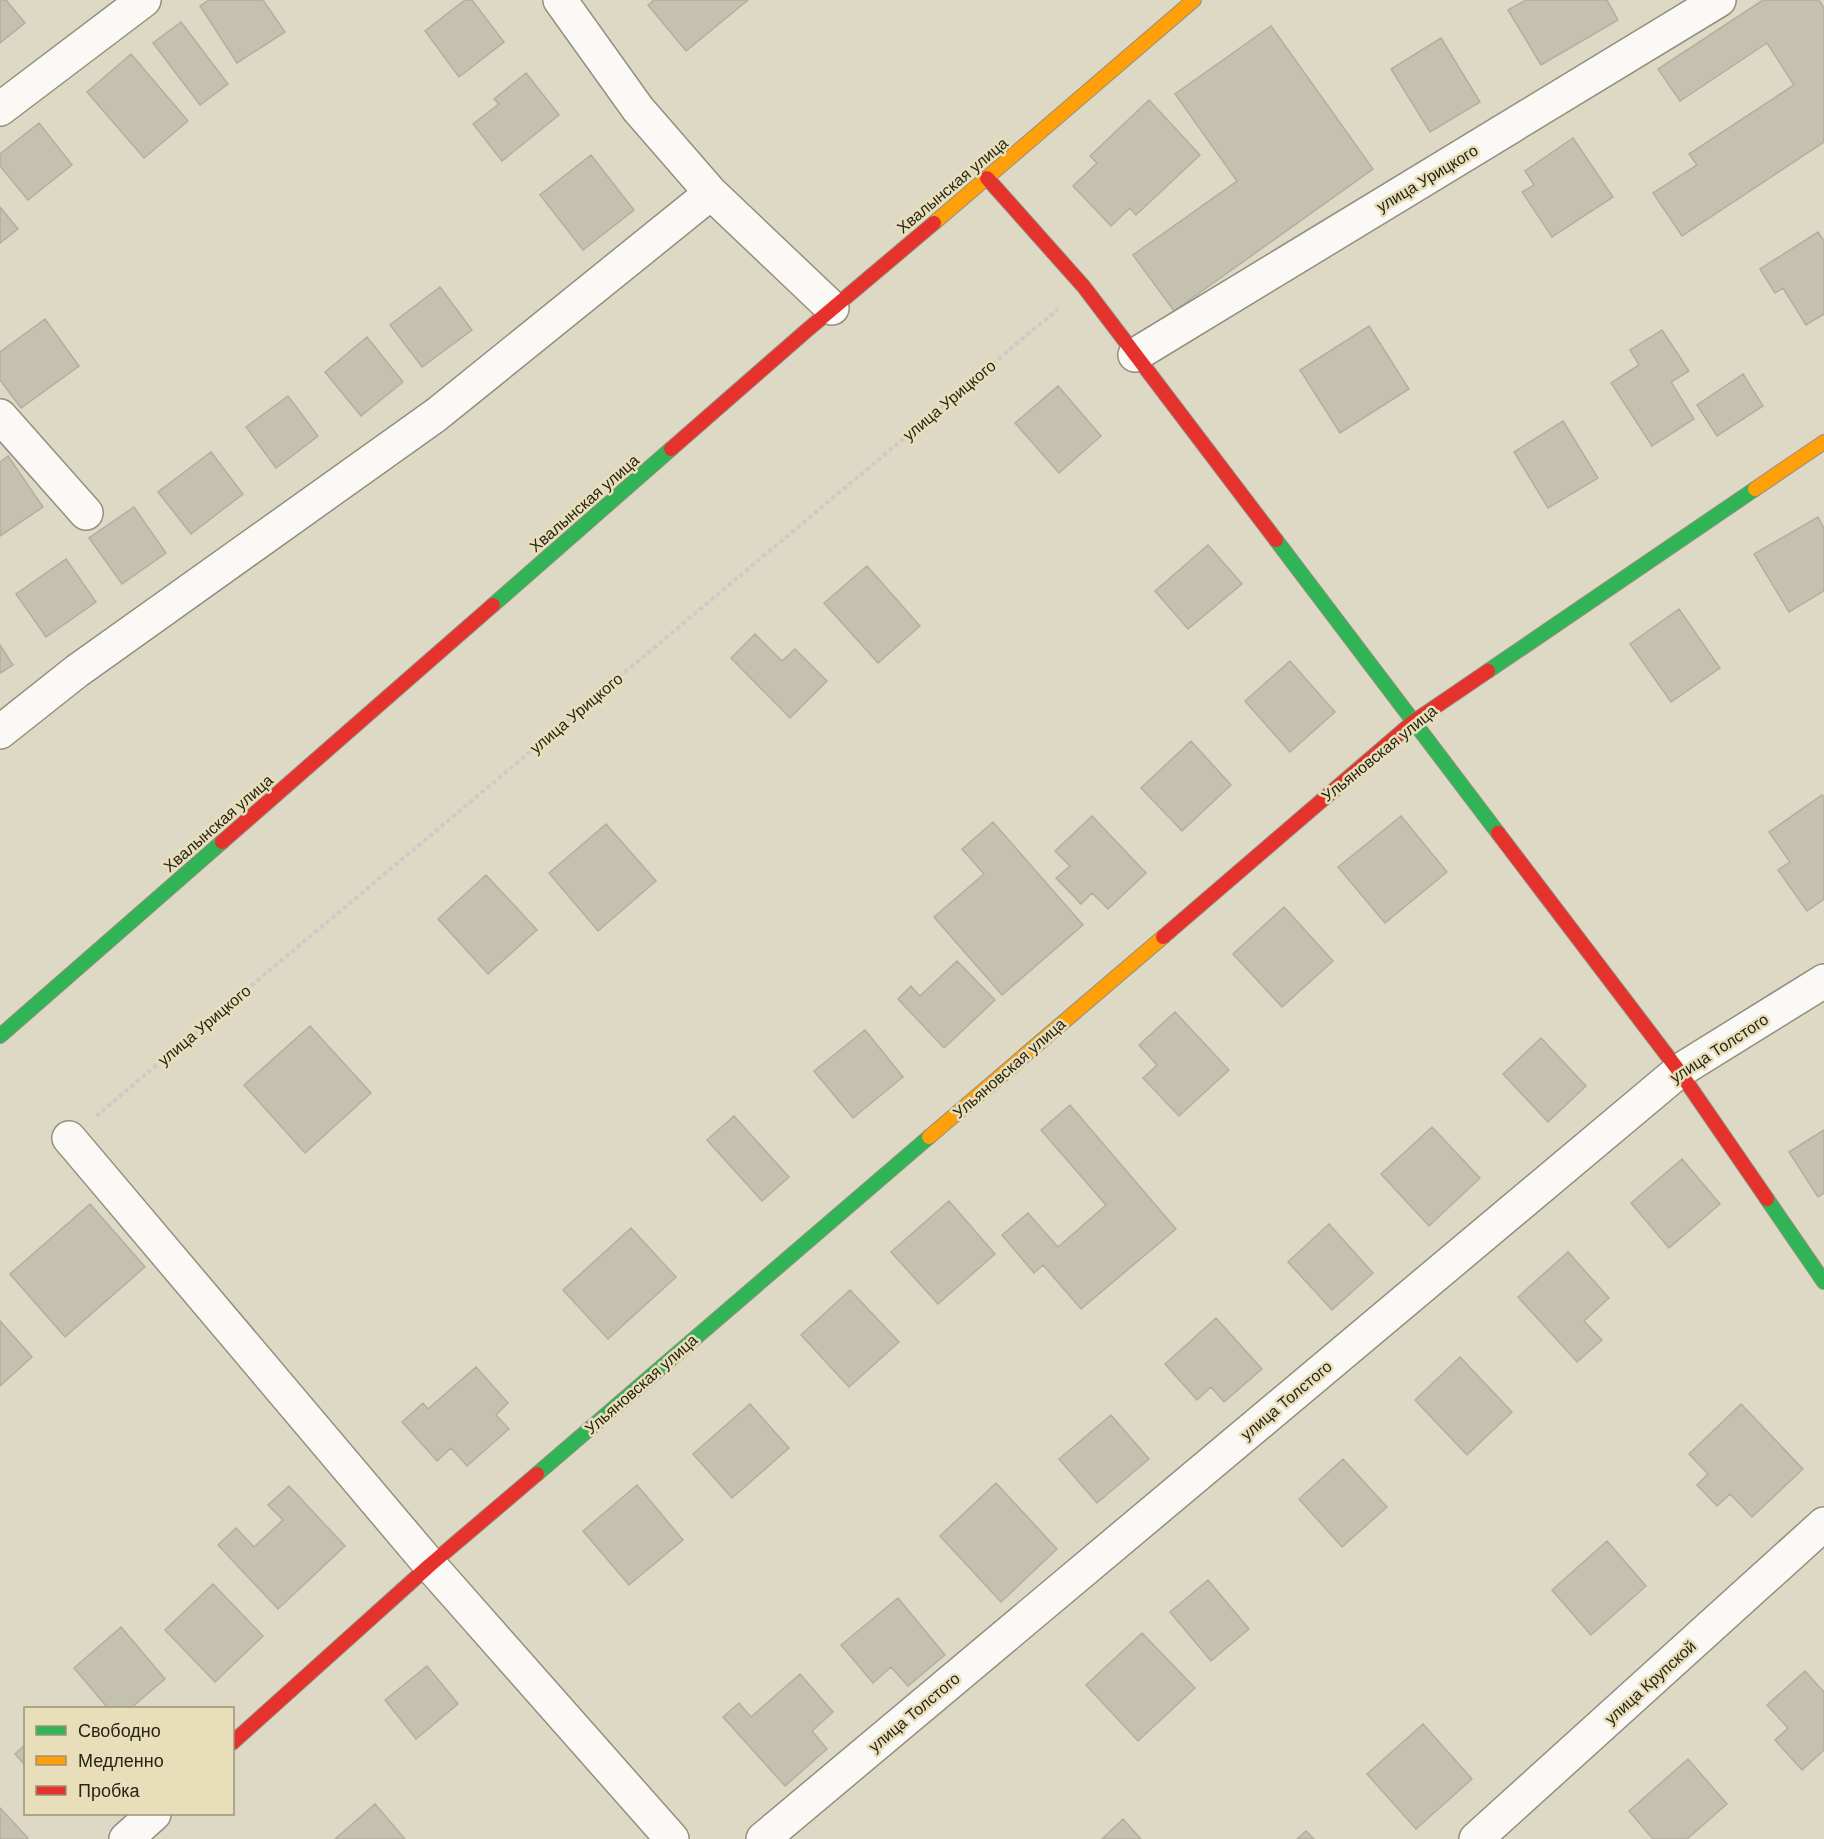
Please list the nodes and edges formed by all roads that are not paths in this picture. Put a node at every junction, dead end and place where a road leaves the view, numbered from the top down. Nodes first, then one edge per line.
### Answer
1 (144, 0) edge
2 (560, 0) edge
3 (1194, 0) edge
4 (1719, 0) edge
5 (0, 109) edge
6 (987, 178) junction
7 (711, 193) junction
8 (832, 308) junction
9 (1135, 355) junction
10 (0, 416) edge
11 (1824, 442) edge
12 (86, 513) dead end
13 (1413, 722) junction
14 (0, 732) edge
15 (1824, 981) edge
16 (0, 1036) edge
17 (1679, 1071) junction
18 (69, 1138) road end
19 (1824, 1282) edge
20 (1824, 1524) edge
21 (430, 1565) junction
22 (234, 1741) edge
23 (153, 1815) edge
24 (126, 1839) edge
25 (672, 1839) edge
26 (763, 1839) edge
27 (1476, 1839) edge

1 - 5 street
2 - 7 street
3 - 6 street, Хвалынская улица
4 - 9 street, улица Урицкого
6 - 8 street, Хвалынская улица
6 - 9 street
7 - 8 street
7 - 14 street
8 - 16 street, Хвалынская улица
9 - 13 street
10 - 12 street
11 - 13 street, Ульяновская улица
13 - 17 street
13 - 21 street, Ульяновская улица
15 - 17 street, улица Толстого
17 - 19 street
17 - 26 street, улица Толстого
18 - 21 street
20 - 27 street, улица Крупской
21 - 22 street, Ульяновская улица
21 - 25 street
23 - 24 street

